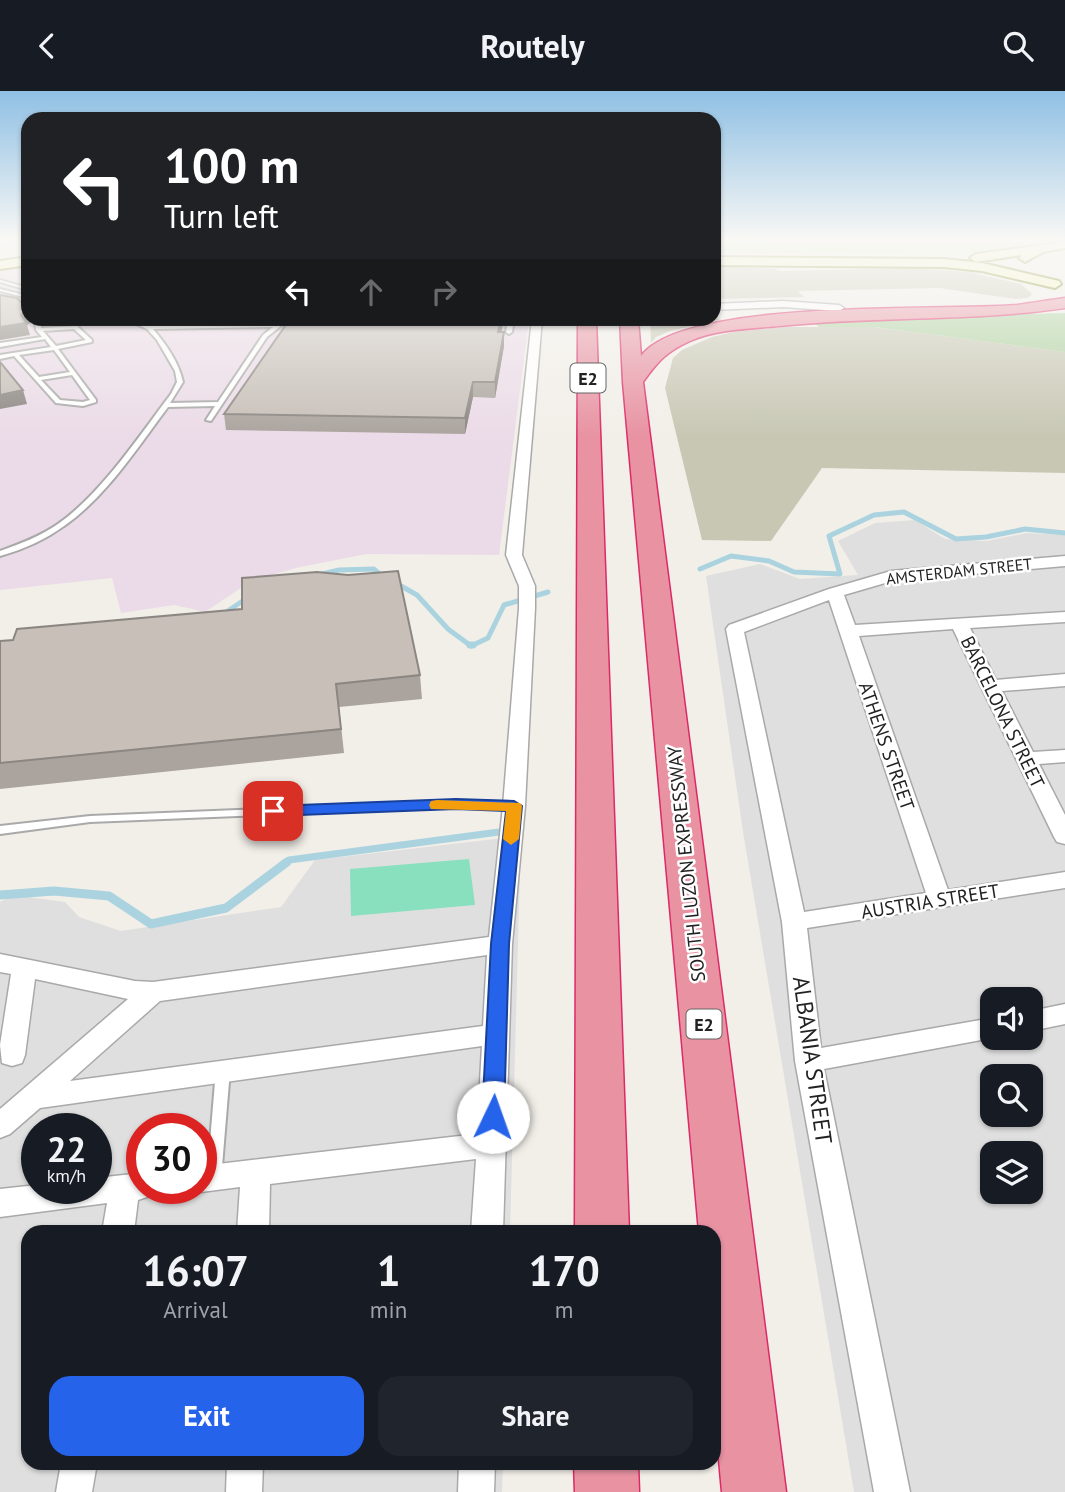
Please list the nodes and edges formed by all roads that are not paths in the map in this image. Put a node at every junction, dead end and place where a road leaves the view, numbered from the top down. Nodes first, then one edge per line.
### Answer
1 (816, 306) edge
2 (911, 306) edge
3 (1042, 306) edge
4 (839, 308) junction
5 (721, 314) edge
6 (38, 326) edge
7 (144, 326) edge
8 (216, 326) edge
9 (276, 326) edge
10 (510, 326) edge
11 (536, 326) edge
12 (586, 326) edge
13 (630, 326) edge
14 (149, 328) junction
15 (39, 330) junction
16 (509, 332) dead end
17 (44, 338) junction
18 (0, 345) edge
19 (55, 348) junction
20 (15, 354) junction
21 (0, 356) edge
22 (74, 373) junction
23 (36, 379) junction
24 (634, 382) junction
25 (219, 404) junction
26 (166, 405) junction
27 (209, 420) dead end
28 (0, 554) edge
29 (1065, 561) edge
30 (835, 592) junction
31 (1065, 617) edge
32 (960, 625) junction
33 (735, 629) joint
34 (848, 631) junction
35 (1065, 680) edge
36 (990, 686) junction
37 (1065, 756) edge
38 (1026, 759) junction
39 (514, 806) junction
40 (0, 830) edge
41 (1065, 837) edge
42 (1065, 880) edge
43 (940, 900) junction
44 (794, 922) junction
45 (500, 944) junction
46 (12, 966) edge
47 (153, 992) junction
48 (1065, 1014) edge
49 (1043, 1019) edge
50 (980, 1030) edge
51 (497, 1034) junction
52 (12, 1055) dead end
53 (809, 1061) junction
54 (223, 1070) junction
55 (36, 1097) junction
56 (217, 1113) edge
57 (0, 1126) edge
58 (492, 1145) junction
59 (255, 1173) junction
60 (217, 1177) edge
61 (126, 1188) edge
62 (0, 1203) edge
63 (128, 1204) edge
64 (120, 1225) edge
65 (253, 1225) edge
66 (487, 1225) edge
67 (601, 1225) edge
68 (78, 1470) edge
69 (245, 1470) edge
70 (477, 1470) edge
71 (606, 1470) edge
72 (74, 1492) edge
73 (244, 1492) edge
74 (476, 1492) edge
75 (607, 1492) edge
76 (754, 1492) edge
77 (892, 1492) edge

1 - 4 street
2 - 4 highway
3 - 24 highway
4 - 5 highway
6 - 15 lane
7 - 14 lane
8 - 14 lane
9 - 25 lane
10 - 16 lane
11 - 39 street
12 - 67 highway, E2
13 - 24 highway, SOUTH LUZON EXPRESSWAY / E2
14 - 26 lane
15 - 17 lane
15 - 19 lane
17 - 18 lane
17 - 19 lane
19 - 20 lane
19 - 22 lane
20 - 21 lane
20 - 23 lane
22 - 23 lane
22 - 23 lane
24 - 76 highway, SOUTH LUZON EXPRESSWAY / E2
25 - 26 lane
25 - 27 lane
26 - 28 lane
29 - 30 street, AMSTERDAM STREET
30 - 33 street, AMSTERDAM STREET
30 - 34 street, ATHENS STREET
31 - 32 street
32 - 34 street
32 - 36 street, BARCELONA STREET
33 - 44 street, ALBANIA STREET
34 - 43 street, ATHENS STREET
35 - 36 street
36 - 38 street, BARCELONA STREET
37 - 38 street
38 - 41 street, BARCELONA STREET
39 - 40 lane
39 - 45 street
42 - 43 street, AUSTRIA STREET
43 - 44 street, AUSTRIA STREET
44 - 53 street, ALBANIA STREET
45 - 47 street
45 - 51 street
46 - 47 street
46 - 52 street
47 - 55 street
48 - 49 street
50 - 53 street
51 - 54 street
51 - 58 street
53 - 77 street, ALBANIA STREET
54 - 55 street
54 - 56 lane
55 - 57 street
58 - 59 street
58 - 66 street
59 - 60 street
59 - 65 street
61 - 62 street
63 - 64 street
68 - 72 street
69 - 73 street
70 - 74 street
71 - 75 highway

